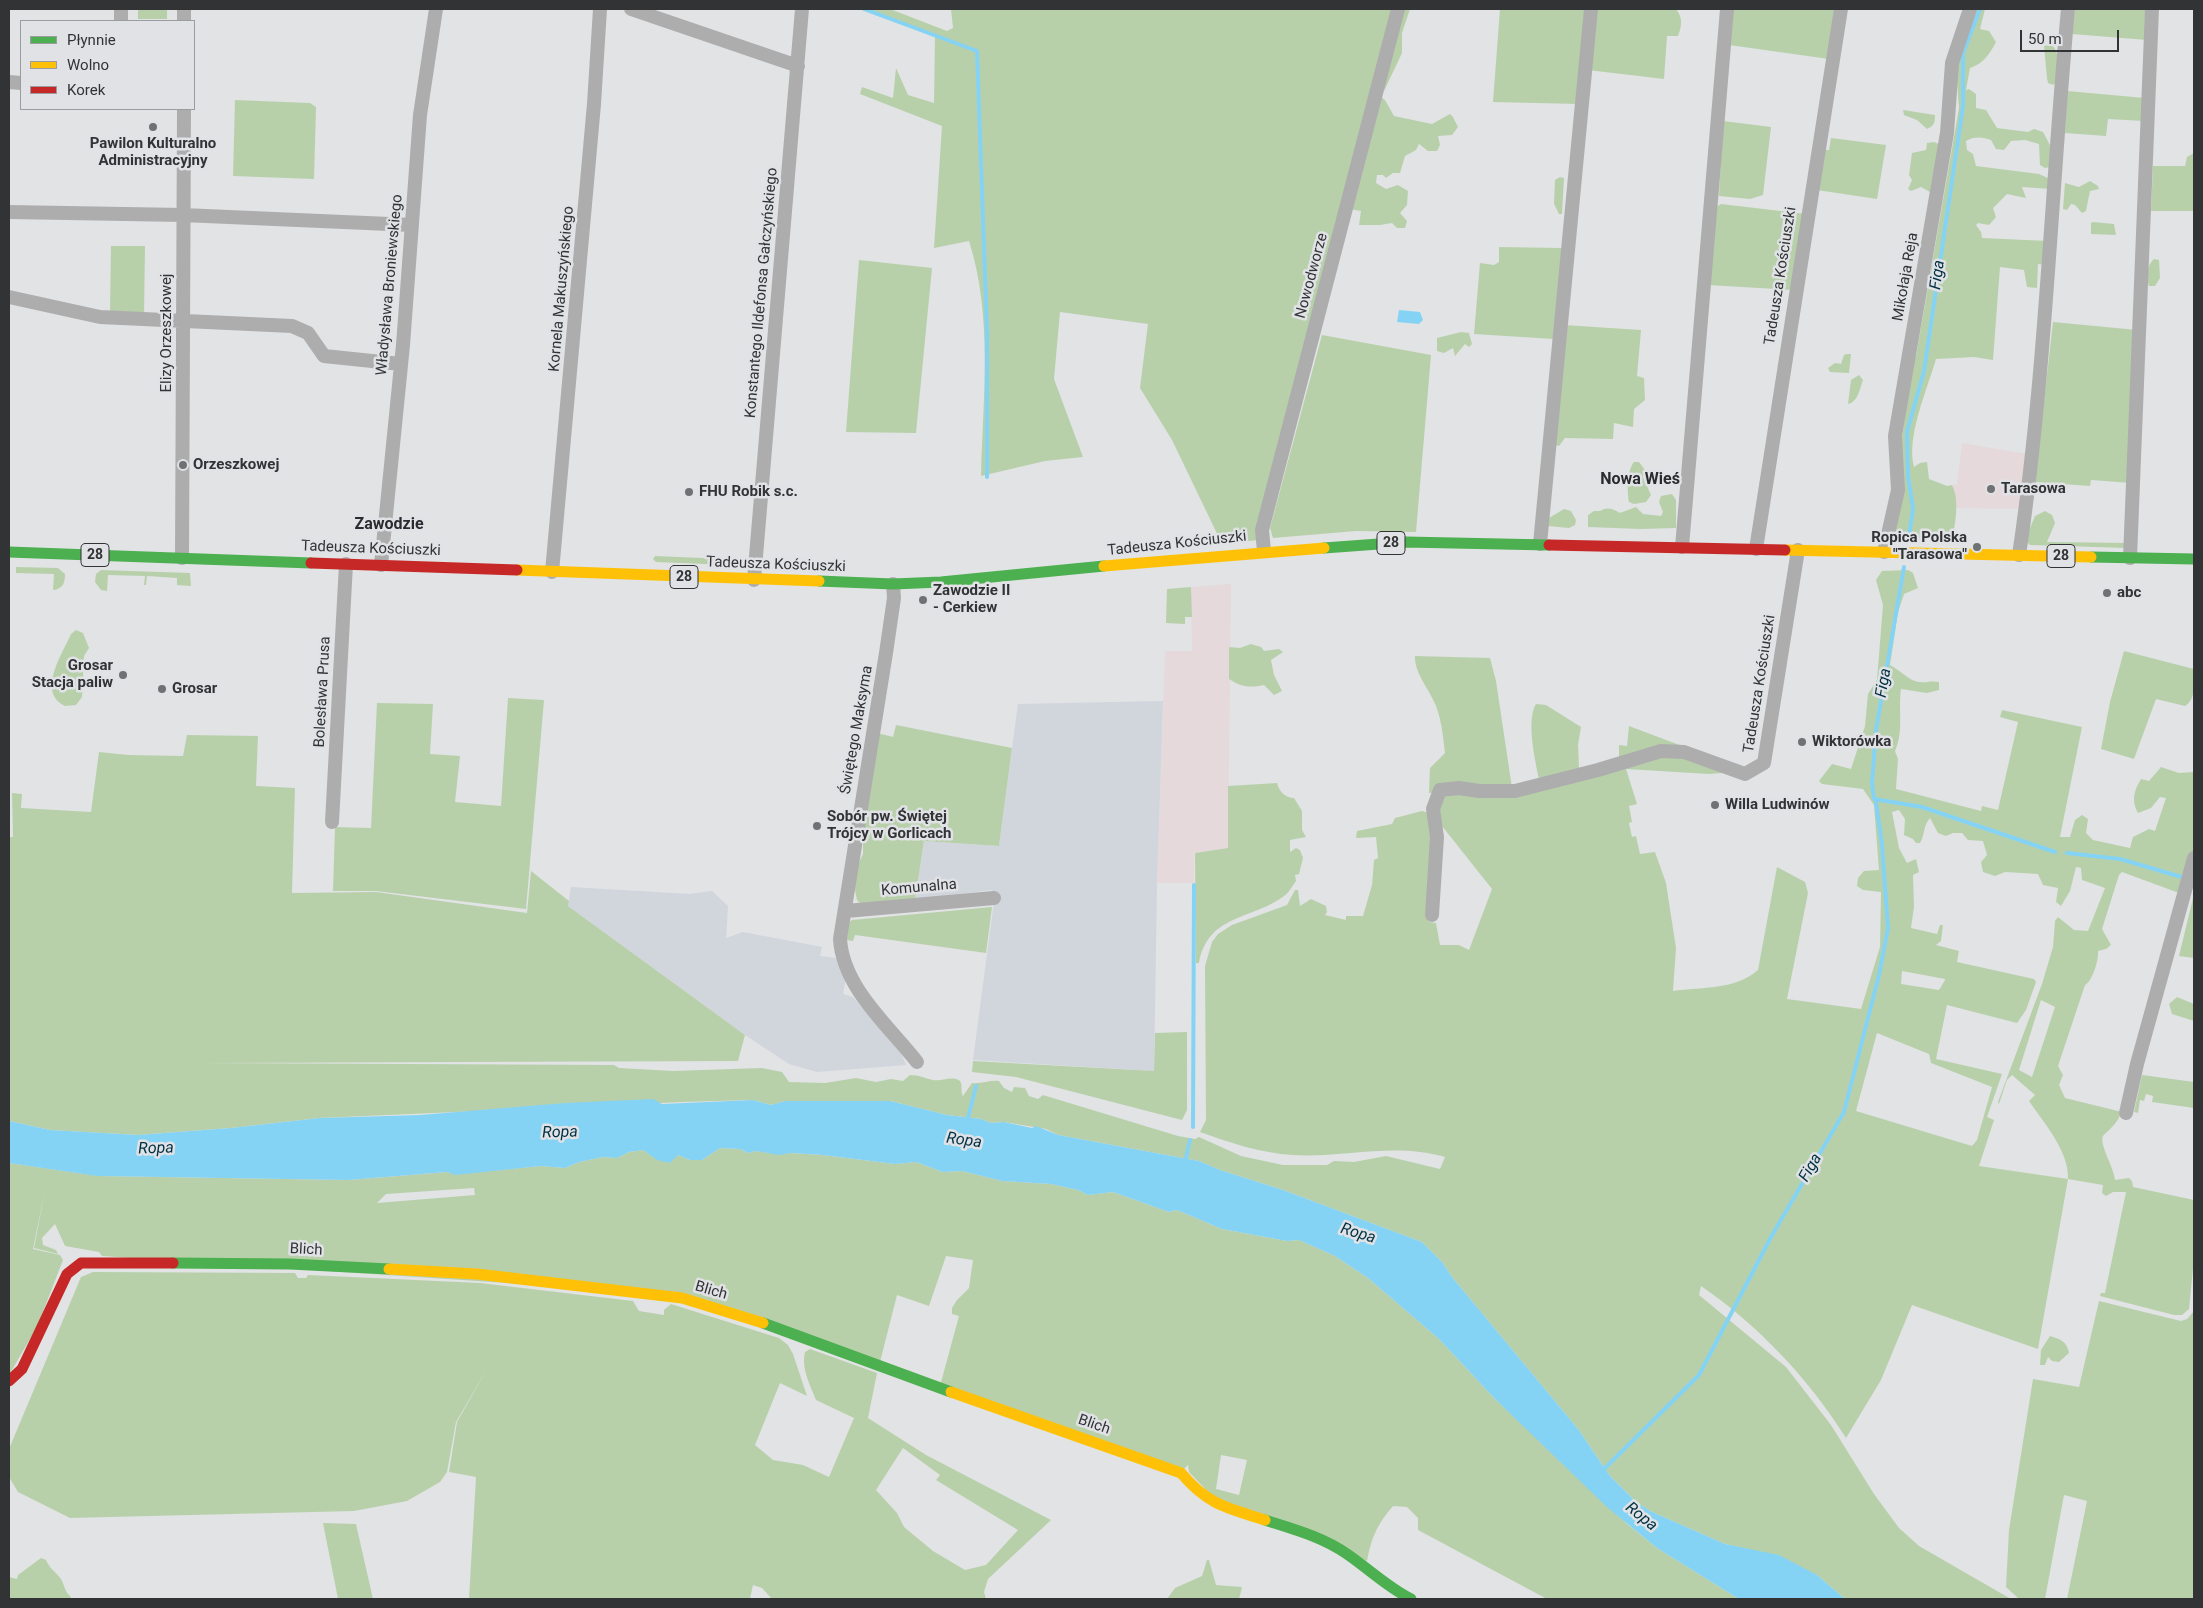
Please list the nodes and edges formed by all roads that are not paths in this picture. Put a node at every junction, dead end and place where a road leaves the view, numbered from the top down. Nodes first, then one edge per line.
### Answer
1 (436, 9) edge
2 (600, 9) edge
3 (631, 9) edge
4 (802, 9) edge
5 (1398, 9) edge
6 (1591, 9) edge
7 (1727, 9) edge
8 (1841, 9) edge
9 (1970, 9) edge
10 (2068, 9) edge
11 (2152, 9) edge
12 (798, 66) junction
13 (184, 110) edge
14 (9, 212) edge
15 (183, 216) junction
16 (412, 225) junction
17 (9, 297) edge
18 (183, 322) junction
19 (401, 364) junction
20 (1540, 544) junction
21 (1682, 547) junction
22 (1756, 549) junction
23 (1798, 550) junction
24 (1264, 551) junction
25 (9, 552) edge
26 (1887, 552) junction
27 (2019, 555) junction
28 (182, 558) junction
29 (2130, 558) junction
30 (2194, 560) edge
31 (346, 564) junction
32 (381, 565) junction
33 (552, 572) junction
34 (754, 580) junction
35 (893, 584) junction
36 (332, 822) dead end
37 (2194, 860) edge
38 (994, 898) dead end
39 (846, 911) junction
40 (1432, 915) dead end
41 (917, 1062) dead end
42 (2126, 1113) dead end
43 (9, 1381) edge
44 (1411, 1599) edge

1 - 16 street, Władysława Broniewskiego
2 - 33 street, Kornela Makuszyńskiego
3 - 12 street
4 - 12 street, Konstantego Ildefonsa Gałczyńskiego
5 - 24 street, Nowodworze
6 - 20 street
7 - 21 street
8 - 22 street, Tadeusza Kościuszki
9 - 26 street, Mikołaja Reja
10 - 27 street
11 - 29 street
12 - 34 street, Konstantego Ildefonsa Gałczyńskiego
13 - 15 street, Elizy Orzeszkowej
14 - 15 street
15 - 16 street
15 - 18 street, Elizy Orzeszkowej
16 - 19 street, Władysława Broniewskiego
17 - 18 street
18 - 19 street
18 - 28 street, Elizy Orzeszkowej
19 - 32 street, Władysława Broniewskiego
20 - 21 main road, Tadeusza Kościuszki / 28
20 - 24 main road, Tadeusza Kościuszki / 28
21 - 22 main road, Tadeusza Kościuszki / 28
22 - 23 main road, Tadeusza Kościuszki / 28
23 - 26 main road, Tadeusza Kościuszki / 28
23 - 40 street, Tadeusza Kościuszki
24 - 35 main road, Tadeusza Kościuszki / 28
25 - 28 main road, Tadeusza Kościuszki / 28
26 - 27 main road, 28
27 - 29 main road, 28
28 - 31 main road, Tadeusza Kościuszki / 28
29 - 30 main road, 28
31 - 32 main road, Tadeusza Kościuszki / 28
31 - 36 street, Bolesława Prusa
32 - 33 main road, Tadeusza Kościuszki / 28
33 - 34 main road, Tadeusza Kościuszki / 28
34 - 35 main road, Tadeusza Kościuszki / 28
35 - 39 street, Świętego Maksyma
37 - 42 street
38 - 39 street, Komunalna
39 - 41 street, Świętego Maksyma
43 - 44 main road, Blich

